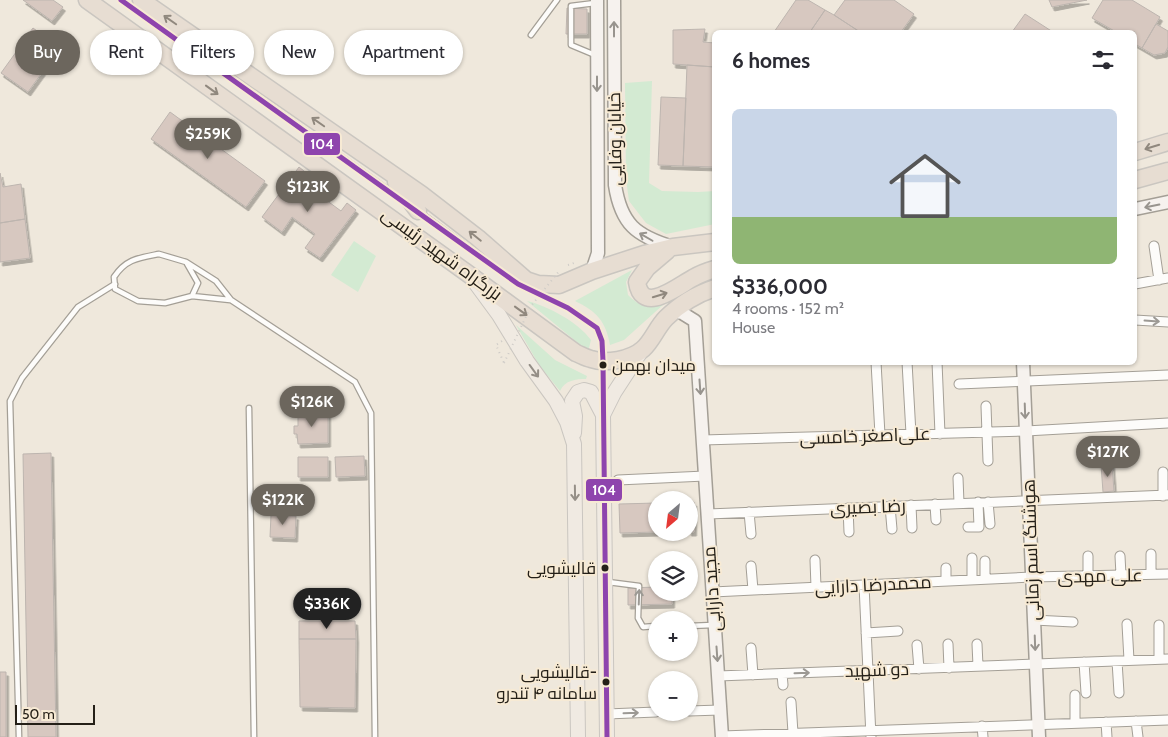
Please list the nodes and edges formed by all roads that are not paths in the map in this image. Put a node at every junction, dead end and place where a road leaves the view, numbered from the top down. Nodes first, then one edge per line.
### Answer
1 (87, 0) edge
2 (121, 0) edge
3 (141, 0) edge
4 (557, 0) edge
5 (614, 0) edge
6 (596, 1) edge
7 (531, 35) dead end
8 (597, 56) junction
9 (1168, 142) edge
10 (1137, 151) edge
11 (387, 170) junction
12 (1168, 171) edge
13 (1137, 179) edge
14 (1168, 202) edge
15 (1137, 209) edge
16 (418, 211) junction
17 (712, 242) edge
18 (1154, 246) dead end
19 (673, 247) junction
20 (186, 262) junction
21 (712, 270) edge
22 (592, 271) junction
23 (467, 272) junction
24 (1164, 279) edge
25 (115, 284) junction
26 (1137, 284) edge
27 (712, 289) edge
28 (192, 296) junction
29 (231, 300) junction
30 (673, 311) junction
31 (1137, 320) edge
32 (1168, 322) edge
33 (642, 350) junction
34 (604, 361) junction
35 (876, 365) edge
36 (907, 365) edge
37 (937, 365) edge
38 (1023, 365) edge
39 (1168, 375) edge
40 (1024, 380) junction
41 (959, 384) dead end
42 (986, 406) dead end
43 (249, 408) dead end
44 (603, 415) junction
45 (1168, 424) edge
46 (1026, 431) junction
47 (988, 432) junction
48 (911, 434) junction
49 (940, 434) junction
50 (880, 435) junction
51 (703, 440) junction
52 (574, 444) junction
53 (988, 460) dead end
54 (1162, 472) dead end
55 (705, 476) junction
56 (958, 478) dead end
57 (618, 480) dead end
58 (1165, 495) edge
59 (1029, 500) junction
60 (978, 502) junction
61 (988, 502) junction
62 (959, 503) junction
63 (935, 504) junction
64 (911, 505) junction
65 (890, 506) junction
66 (848, 508) junction
67 (749, 512) junction
68 (708, 514) junction
69 (936, 520) dead end
70 (990, 524) dead end
71 (968, 527) dead end
72 (912, 528) dead end
73 (892, 529) dead end
74 (849, 532) dead end
75 (751, 534) dead end
76 (1151, 554) dead end
77 (1088, 556) dead end
78 (1120, 556) dead end
79 (972, 558) dead end
80 (815, 560) dead end
81 (985, 561) dead end
82 (751, 566) dead end
83 (946, 568) dead end
84 (1151, 574) junction
85 (1168, 574) edge
86 (1121, 575) junction
87 (1088, 576) junction
88 (1032, 577) junction
89 (972, 580) junction
90 (985, 580) junction
91 (946, 581) junction
92 (606, 582) junction
93 (864, 585) junction
94 (816, 587) junction
95 (753, 590) junction
96 (712, 592) junction
97 (1034, 620) junction
98 (1073, 622) dead end
99 (1127, 624) dead end
100 (715, 625) junction
101 (1159, 625) dead end
102 (698, 626) edge
103 (648, 627) edge
104 (898, 631) dead end
105 (866, 633) junction
106 (948, 644) dead end
107 (977, 644) dead end
108 (917, 645) dead end
109 (751, 648) dead end
110 (1164, 659) edge
111 (1129, 660) junction
112 (1117, 661) junction
113 (1084, 662) junction
114 (1036, 664) junction
115 (978, 666) junction
116 (949, 668) junction
117 (919, 669) junction
118 (868, 671) junction
119 (782, 674) junction
120 (753, 675) junction
121 (718, 676) junction
122 (783, 686) dead end
123 (1119, 693) dead end
124 (1086, 694) dead end
125 (1075, 695) dead end
126 (791, 702) dead end
127 (720, 710) junction
128 (698, 711) edge
129 (648, 712) edge
130 (607, 714) junction
131 (1168, 720) edge
132 (1136, 721) junction
133 (1106, 722) junction
134 (1075, 723) junction
135 (1039, 724) junction
136 (982, 726) junction
137 (936, 732) edge
138 (796, 734) edge
139 (871, 734) edge
140 (722, 736) edge
141 (19, 737) edge
142 (254, 737) edge
143 (375, 737) edge
144 (578, 737) edge
145 (607, 737) edge
146 (983, 737) edge
147 (1039, 737) edge
148 (1107, 737) edge
149 (1138, 737) edge

1 -> 23 highway, بزرگراه شهید رئیسی
2 - 16 lane
11 -> 3 highway, بزرگراه شهید رئیسی
4 - 7 lane
19 -> 5 street, خیابان وفایی
6 - 8 street, خیابان وفایی
6 - 8 lane
8 -> 22 street, خیابان وفایی
9 -> 10 highway
11 - 16 highway
22 -> 11 highway, بزرگراه شهید رئیسی
12 - 13 highway
14 -> 15 street
16 - 34 lane
17 - 19 highway, بزرگراه شهید رئیسی
18 - 24 street
19 -> 21 highway
19 - 22 highway, بزرگراه شهید رئیسی
20 - 25 lane
20 - 28 lane
20 - 29 lane
23 -> 34 highway, بزرگراه شهید رئیسی
23 -> 52 main road
24 - 26 street
25 - 28 lane
25 - 141 lane
27 - 30 highway
28 - 29 lane
29 - 143 lane
30 - 33 highway
30 -> 51 street, مجید دارابی
31 -> 32 street
33 - 34 highway, بزرگراه شهید رئیسی
33 - 44 main road
34 - 44 lane
35 - 50 street
36 - 48 street
37 - 49 street
38 - 40 street, هوشنگ اسم زمانی
39 - 40 street
40 - 41 street
40 -> 46 street, هوشنگ اسم زمانی
42 - 47 street
43 - 142 lane
44 - 52 main road
44 - 92 main road
45 - 46 street, علی‌اصغر خامسی
46 - 47 street, علی‌اصغر خامسی
46 - 59 street, هوشنگ اسم زمانی
47 - 49 street, علی‌اصغر خامسی
47 - 53 street
48 - 49 street, علی‌اصغر خامسی
48 - 50 street, علی‌اصغر خامسی
50 - 51 street, علی‌اصغر خامسی
51 - 55 street, مجید دارابی
52 -> 144 main road
54 - 58 street
55 - 57 street
55 - 68 street, مجید دارابی
56 - 62 street
58 - 59 street, رضا بصیری
59 - 61 street, رضا بصیری
59 - 88 street, هوشنگ اسم زمانی
60 - 61 street, رضا بصیری
60 - 62 street, رضا بصیری
60 - 71 street
61 - 70 street
62 - 63 street, رضا بصیری
63 - 64 street, رضا بصیری
63 - 69 street
64 - 65 street, رضا بصیری
64 - 72 street
65 - 66 street, رضا بصیری
65 - 73 street
66 - 67 street, رضا بصیری
66 - 74 street
67 - 68 street, رضا بصیری
67 - 75 street
68 - 96 street, مجید دارابی
76 - 84 street
77 - 87 street
78 - 86 street
79 - 89 street
80 - 94 street
81 - 90 street
82 - 95 street
83 - 91 street
84 - 85 street, علی مهدی
84 - 86 street, علی مهدی
86 - 87 street, علی مهدی
87 - 88 street, علی مهدی
88 - 90 street, محمدرضا دارایی
88 - 97 street, هوشنگ اسم زمانی
89 - 90 street, محمدرضا دارایی
89 - 91 street, محمدرضا دارایی
91 - 93 street, محمدرضا دارایی
103 -> 92 lane
92 - 130 main road
93 - 94 street, محمدرضا دارایی
93 - 105 street
94 - 95 street, محمدرضا دارایی
95 - 96 street, محمدرضا دارایی
96 - 100 street, مجید دارابی
97 - 98 street
97 -> 114 street, هوشنگ اسم زمانی
99 - 111 street
100 - 102 lane
100 -> 121 street, مجید دارابی
101 - 110 street
104 - 105 street
105 - 118 street
106 - 116 street
107 - 115 street
108 - 117 street
109 - 120 street
110 - 111 street, دو شهید
111 - 112 street, دو شهید
112 - 113 street, دو شهید
112 - 123 street
113 - 114 street, دو شهید
113 - 124 street
114 - 115 street, دو شهید
114 - 135 street, هوشنگ اسم زمانی
115 - 116 street, دو شهید
116 - 117 street, دو شهید
117 - 118 street, دو شهید
119 -> 118 street, دو شهید
118 - 139 street
119 - 120 street, دو شهید
119 - 122 street
120 - 121 street, دو شهید
121 - 127 street, مجید دارابی
125 - 134 street
126 - 138 street
127 - 128 street
127 - 140 street, مجید دارابی
130 -> 129 street
130 - 145 main road
131 - 132 street
132 - 133 street
132 - 149 street
133 - 134 street
133 - 148 street
134 - 135 street
135 - 136 street
135 - 147 street, هوشنگ اسم زمانی
136 - 137 street
136 - 146 street
137 - 139 street
138 - 139 street
138 - 140 street

